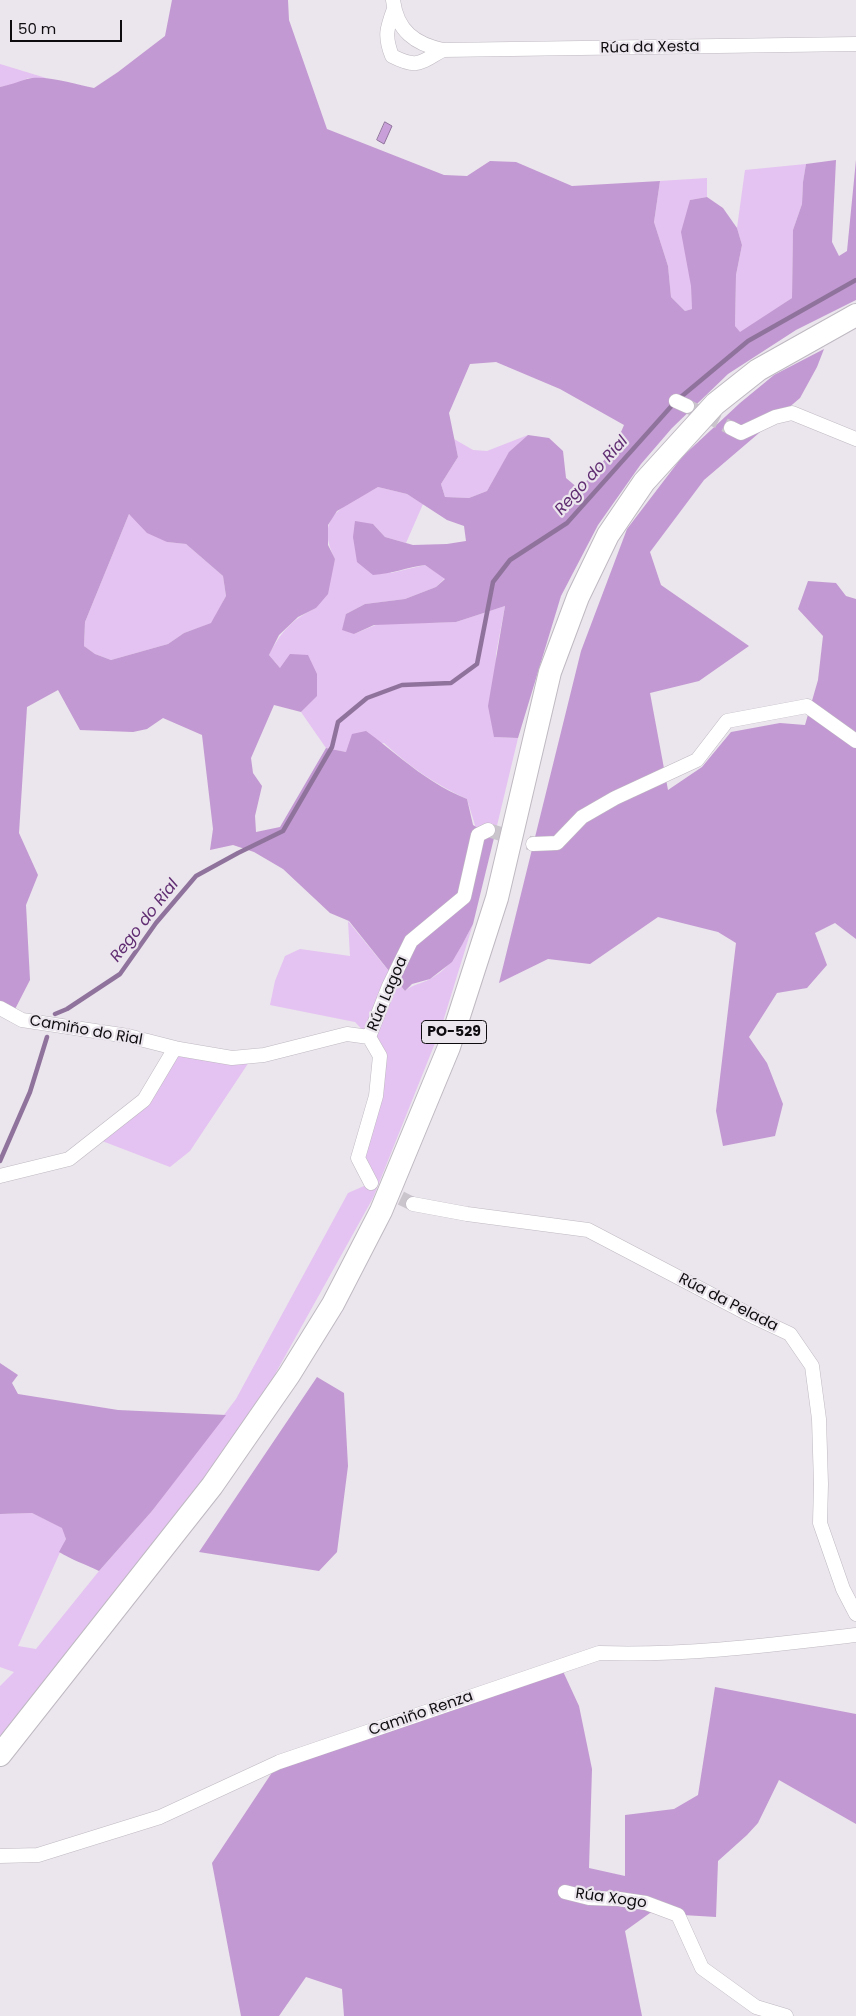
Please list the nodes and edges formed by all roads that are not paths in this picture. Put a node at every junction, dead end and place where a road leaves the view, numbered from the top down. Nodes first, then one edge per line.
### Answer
1 (393, 4) edge
2 (856, 44) edge
3 (443, 50) junction
4 (856, 315) edge
5 (731, 428) tunnel mouth
6 (856, 439) edge
7 (856, 741) edge
8 (488, 830) dead end
9 (533, 844) tunnel mouth
10 (0, 1008) edge
11 (369, 1037) junction
12 (175, 1048) junction
13 (0, 1176) edge
14 (372, 1183) tunnel mouth
15 (412, 1204) tunnel mouth
16 (856, 1614) edge
17 (856, 1635) edge
18 (0, 1755) edge
19 (0, 1856) edge
20 (566, 1892) dead end
21 (786, 2016) edge

1 - 3 street, Rúa da Xesta
1 - 3 street, Rúa da Xesta
2 - 3 street, Rúa da Xesta
4 - 18 main road, PO-529
5 - 6 street
7 - 9 street
8 - 11 street, Rúa Lagoa
10 - 12 street, Camiño do Rial
11 - 12 street, Camiño do Rial
11 - 14 street, Rúa Lagoa
12 - 13 street
15 - 16 street, Rúa da Pelada
17 - 19 street, Camiño Renza
20 - 21 street, Rúa Xogo

